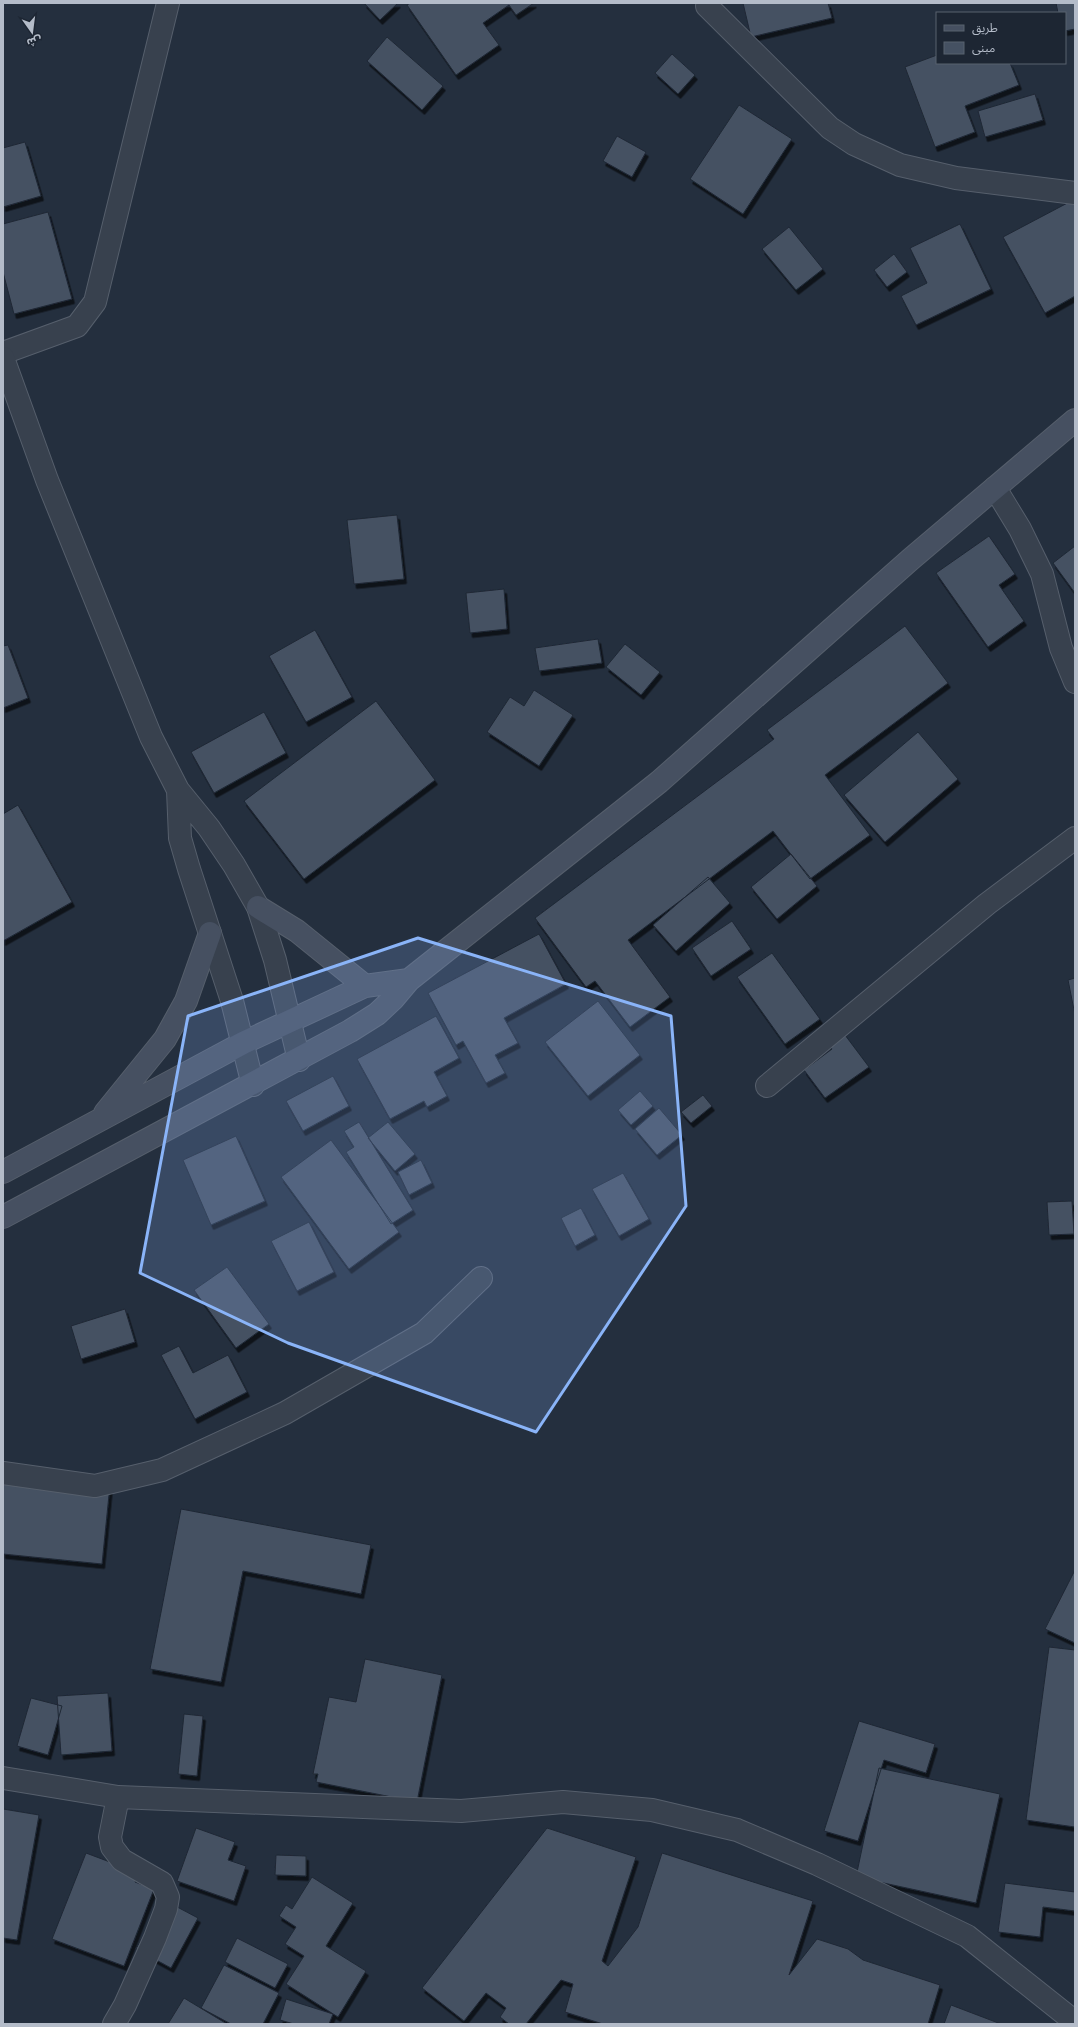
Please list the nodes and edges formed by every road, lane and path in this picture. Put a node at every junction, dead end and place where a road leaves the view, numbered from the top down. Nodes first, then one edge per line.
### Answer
1 (168, 3) edge
2 (707, 6) dead end
3 (1075, 193) edge
4 (3, 353) edge
5 (3, 358) edge
6 (1075, 420) edge
7 (995, 488) junction
8 (1075, 682) edge
9 (178, 790) junction
10 (1075, 838) edge
11 (258, 907) junction
12 (210, 933) junction
13 (409, 980) junction
14 (365, 986) junction
15 (290, 1022) junction
16 (243, 1043) junction
17 (300, 1060) junction
18 (253, 1085) junction
19 (767, 1086) dead end
20 (99, 1120) junction
21 (3, 1172) edge
22 (3, 1217) edge
23 (481, 1278) dead end
24 (3, 1473) edge
25 (3, 1778) edge
26 (118, 1797) junction
27 (1075, 2022) edge
28 (114, 2024) edge

1 - 4 street
2 - 3 street
5 - 9 street
6 - 7 main road
7 - 8 street
7 - 13 main road
9 - 11 street
9 - 12 street
10 - 19 street
11 - 14 main road
11 - 15 street
12 - 16 street
12 - 20 main road
13 - 14 main road
13 - 17 main road
14 - 15 main road
15 - 16 main road
15 - 17 street
16 - 18 street
16 - 20 main road
17 - 18 main road
18 - 22 main road
20 - 21 main road
23 - 24 street
25 - 26 street
26 - 27 street
26 - 28 street

